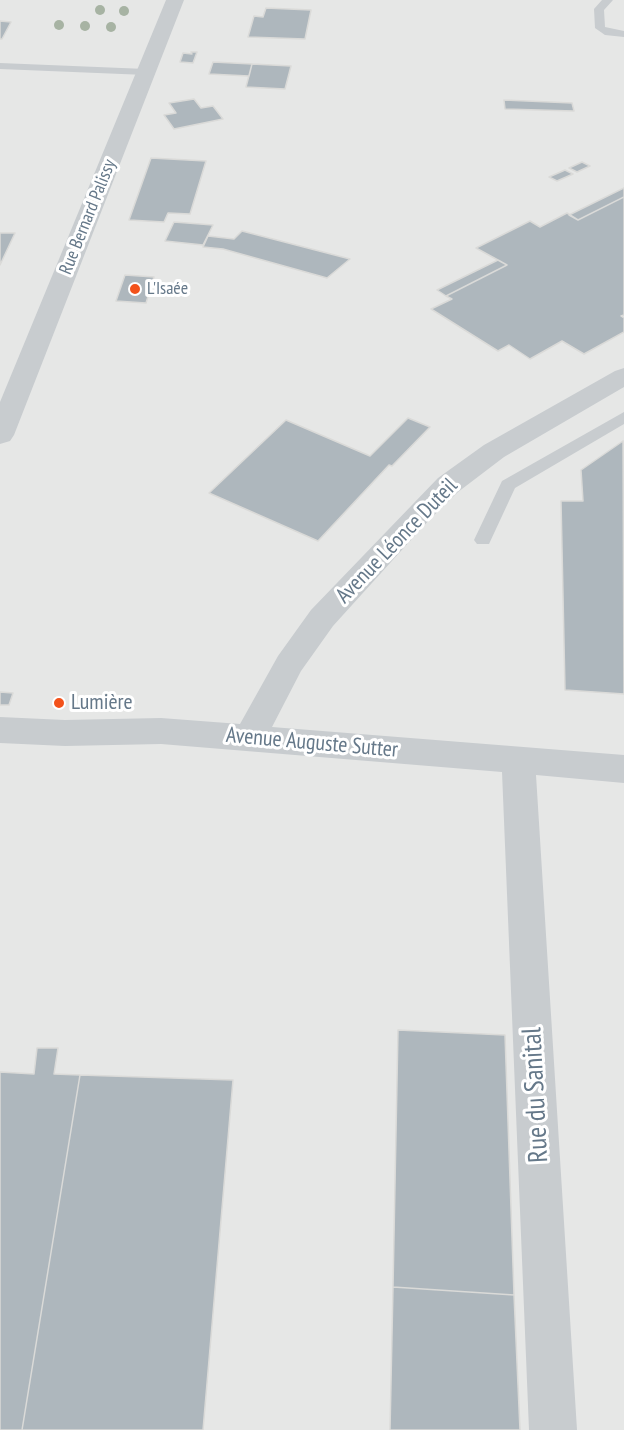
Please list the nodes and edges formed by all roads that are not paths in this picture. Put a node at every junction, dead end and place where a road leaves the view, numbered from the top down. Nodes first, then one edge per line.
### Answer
1 (175, 0) edge
2 (608, 0) edge
3 (624, 34) edge
4 (3, 66) edge
5 (146, 72) junction
6 (624, 376) edge
7 (624, 417) edge
8 (0, 435) edge
9 (483, 540) dead end
10 (0, 730) edge
11 (250, 737) junction
12 (518, 760) junction
13 (624, 769) edge
14 (553, 1430) edge

1 - 5 street, Rue Bernard Palissy
2 - 3 lane
4 - 5 lane
5 - 8 street, Rue Bernard Palissy
6 - 11 street, Avenue Léonce Duteil
7 - 9 lane
10 - 11 street, Avenue Auguste Sutter
11 - 12 street, Avenue Auguste Sutter
12 - 13 street, Avenue Auguste Sutter
12 - 14 street, Rue du Sanital

